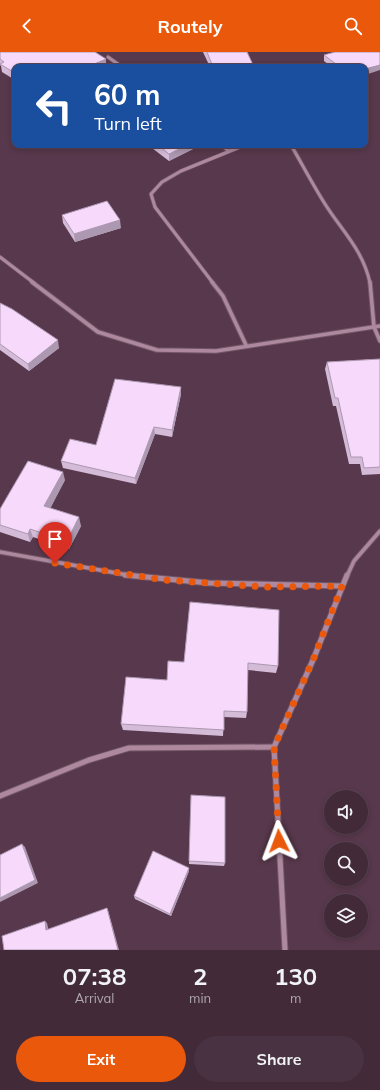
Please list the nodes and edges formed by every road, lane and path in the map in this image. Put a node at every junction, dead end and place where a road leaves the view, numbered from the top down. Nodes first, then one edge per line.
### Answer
1 (108, 57) dead end
2 (118, 64) edge
3 (225, 148) edge
4 (237, 148) edge
5 (293, 148) edge
6 (229, 151) junction
7 (0, 257) edge
8 (380, 326) edge
9 (374, 327) junction
10 (380, 341) edge
11 (246, 345) junction
12 (380, 531) edge
13 (0, 552) edge
14 (342, 586) junction
15 (274, 747) junction
16 (0, 796) edge
17 (285, 950) edge

1 - 2 street
3 - 6 street
4 - 6 street
5 - 9 street
6 - 11 street
7 - 11 street
8 - 9 street
9 - 10 street
9 - 11 street
12 - 14 street
13 - 14 street
14 - 15 street
15 - 16 street
15 - 17 street

